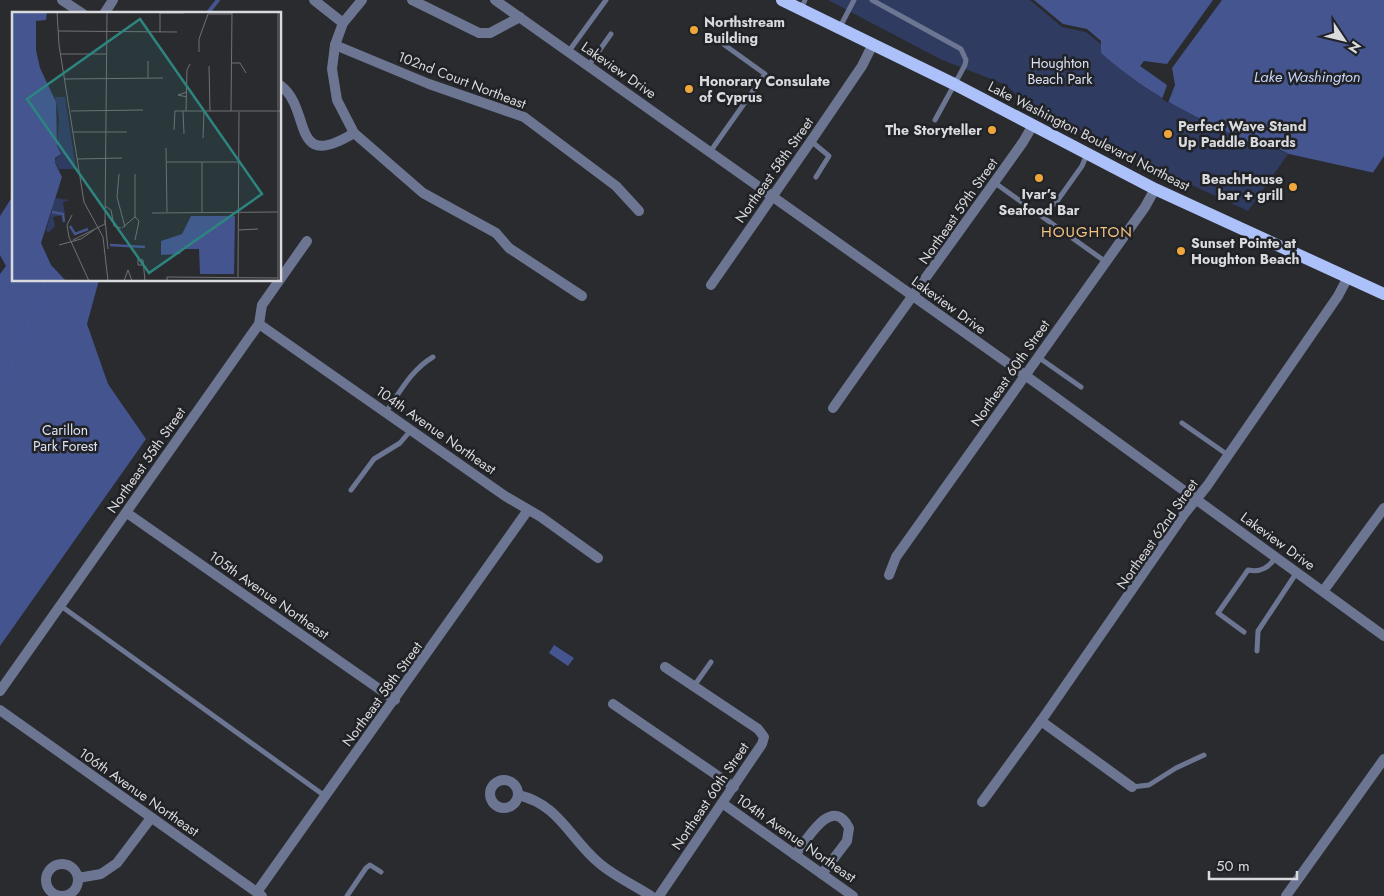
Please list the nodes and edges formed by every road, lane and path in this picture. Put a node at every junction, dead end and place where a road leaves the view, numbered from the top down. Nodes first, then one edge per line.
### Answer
1 (63, 0) edge
2 (112, 0) edge
3 (314, 0) edge
4 (362, 0) edge
5 (412, 0) edge
6 (495, 0) edge
7 (606, 0) edge
8 (782, 0) edge
9 (854, 0) edge
10 (872, 0) edge
11 (803, 5) edge
12 (80, 12) edge
13 (105, 12) edge
14 (520, 17) junction
15 (343, 23) junction
16 (840, 27) junction
17 (611, 34) dead end
18 (719, 41) dead end
19 (873, 44) junction
20 (335, 45) junction
21 (570, 52) junction
22 (589, 65) junction
23 (954, 84) junction
24 (281, 86) edge
25 (935, 120) dead end
26 (1033, 124) junction
27 (354, 133) junction
28 (811, 142) junction
29 (710, 152) junction
30 (1087, 153) junction
31 (816, 177) dead end
32 (995, 183) junction
33 (1155, 189) junction
34 (773, 196) junction
35 (1055, 204) dead end
36 (639, 211) dead end
37 (307, 241) dead end
38 (1106, 262) junction
39 (1348, 277) junction
40 (281, 279) edge
41 (279, 281) edge
42 (711, 285) dead end
43 (1384, 294) edge
44 (913, 295) junction
45 (582, 296) dead end
46 (259, 324) junction
47 (433, 357) dead end
48 (1038, 357) junction
49 (1025, 376) junction
50 (1081, 387) dead end
51 (833, 408) dead end
52 (386, 412) junction
53 (1182, 423) dead end
54 (411, 430) junction
55 (1228, 455) junction
56 (351, 490) dead end
57 (1197, 499) junction
58 (1384, 508) edge
59 (528, 510) junction
60 (127, 513) junction
61 (1277, 556) junction
62 (598, 558) dead end
63 (1298, 572) junction
64 (889, 575) dead end
65 (1324, 590) junction
66 (61, 606) junction
67 (1244, 632) dead end
68 (1384, 636) edge
69 (1257, 651) dead end
70 (711, 662) dead end
71 (665, 667) dead end
72 (694, 686) junction
73 (0, 691) edge
74 (395, 700) junction
75 (613, 704) dead end
76 (0, 710) edge
77 (1041, 721) junction
78 (1204, 755) dead end
79 (1384, 759) edge
80 (734, 787) junction
81 (1132, 787) joint
82 (518, 795) dead end
83 (325, 796) junction
84 (982, 802) dead end
85 (722, 804) junction
86 (151, 818) junction
87 (795, 855) junction
88 (381, 872) dead end
89 (822, 874) junction
90 (78, 878) dead end
91 (260, 894) edge
92 (347, 896) edge
93 (651, 896) edge
94 (658, 896) edge
95 (853, 896) edge
96 (1286, 896) edge

1 - 12 street
2 - 13 street
3 - 15 street
4 - 15 street
5 - 14 street
6 - 14 street, Lakeview Drive
7 - 21 lane
8 - 11 main road, Lake Washington Boulevard Northeast
9 - 16 lane
10 - 23 lane
11 - 16 main road, Lake Washington Boulevard Northeast
14 - 21 street, Lakeview Drive
15 - 20 street
16 - 19 main road, Lake Washington Boulevard Northeast
17 - 22 lane
18 - 29 lane
19 - 23 main road, Lake Washington Boulevard Northeast
19 - 28 street, Northeast 58th Street
20 - 27 street
20 - 36 street, 102nd Court Northeast
21 - 22 street, Lakeview Drive
22 - 29 street, Lakeview Drive
23 - 25 lane
23 - 26 main road, Lake Washington Boulevard Northeast
24 - 27 street
26 - 30 main road, Lake Washington Boulevard Northeast
26 - 32 street, Northeast 59th Street
27 - 45 street
28 - 31 lane
28 - 34 street, Northeast 58th Street
29 - 34 street, Lakeview Drive
30 - 33 main road, Lake Washington Boulevard Northeast
30 - 35 lane
32 - 38 lane
32 - 44 street, Northeast 59th Street
33 - 38 street, Northeast 60th Street
33 - 39 main road, Lake Washington Boulevard Northeast
34 - 42 street, Northeast 58th Street
34 - 44 street, Lakeview Drive
37 - 40 street, Northeast 55th Street
38 - 48 street, Northeast 60th Street
39 - 43 main road, Lake Washington Boulevard Northeast
39 - 55 street, Northeast 62nd Street
41 - 46 street, Northeast 55th Street
44 - 49 street, Lakeview Drive
44 - 51 street, Northeast 59th Street
46 - 52 street, 104th Avenue Northeast
46 - 60 street, Northeast 55th Street
47 - 52 lane
48 - 49 street, Northeast 60th Street
48 - 50 lane
49 - 57 street, Lakeview Drive
49 - 64 street, Northeast 60th Street
52 - 54 street, 104th Avenue Northeast
53 - 55 lane
54 - 56 lane
54 - 59 street, 104th Avenue Northeast
55 - 57 street, Northeast 62nd Street
57 - 61 street, Lakeview Drive
57 - 77 street, Northeast 62nd Street
58 - 65 street
59 - 62 street, 104th Avenue Northeast
59 - 74 street, Northeast 58th Street
60 - 66 street, Northeast 55th Street
60 - 74 street, 105th Avenue Northeast
61 - 63 street, Lakeview Drive
61 - 67 lane
63 - 65 street, Lakeview Drive
63 - 69 lane
65 - 68 street, Lakeview Drive
66 - 73 street, Northeast 55th Street
66 - 83 lane
70 - 72 lane
71 - 72 street, Northeast 60th Street
72 - 80 street, Northeast 60th Street
74 - 83 street, Northeast 58th Street
75 - 80 street, 104th Avenue Northeast
76 - 86 street, 106th Avenue Northeast
77 - 81 street
77 - 84 street, Northeast 62nd Street
78 - 81 lane
79 - 96 street
80 - 85 street, Northeast 60th Street
82 - 93 street
83 - 91 street, Northeast 58th Street
85 - 87 street, 104th Avenue Northeast
85 - 94 street, Northeast 60th Street
86 - 90 street
86 - 91 street, 106th Avenue Northeast
87 - 89 street, 104th Avenue Northeast
87 - 89 street
88 - 92 lane
89 - 95 street, 104th Avenue Northeast

